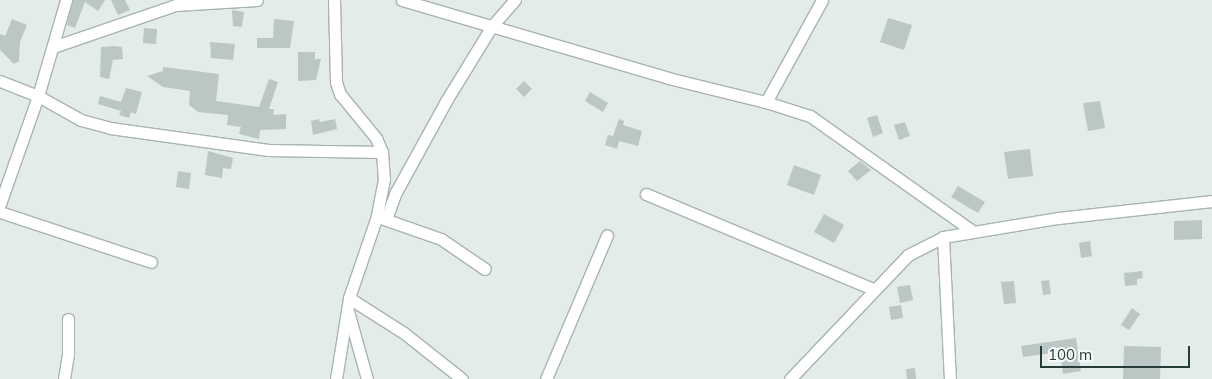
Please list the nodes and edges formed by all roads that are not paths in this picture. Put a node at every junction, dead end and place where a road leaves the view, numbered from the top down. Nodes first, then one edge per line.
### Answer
1 (66, 0) edge
2 (257, 0) edge
3 (334, 0) edge
4 (402, 0) edge
5 (515, 0) edge
6 (822, 0) edge
7 (492, 26) junction
8 (53, 47) junction
9 (0, 81) edge
10 (38, 96) junction
11 (766, 102) junction
12 (382, 152) junction
13 (646, 194) dead end
14 (1212, 201) edge
15 (0, 204) edge
16 (0, 212) edge
17 (382, 218) junction
18 (971, 230) junction
19 (607, 235) dead end
20 (942, 237) junction
21 (151, 262) dead end
22 (485, 269) dead end
23 (873, 289) junction
24 (348, 302) junction
25 (68, 319) dead end
26 (64, 379) edge
27 (336, 379) edge
28 (367, 379) edge
29 (462, 379) edge
30 (546, 379) edge
31 (790, 379) edge
32 (950, 379) edge

1 - 8 street
2 - 8 street
3 - 12 street
4 - 7 street
5 - 7 street
6 - 11 street
7 - 11 street
7 - 17 street
8 - 10 street
9 - 10 street
10 - 12 street
10 - 15 street
11 - 18 street
12 - 17 street
13 - 23 street
14 - 18 street
16 - 21 street
17 - 22 street
17 - 24 street
18 - 20 street
19 - 30 street
20 - 23 street
20 - 32 street
23 - 31 street
24 - 27 street
24 - 28 street
24 - 29 street
25 - 26 street

